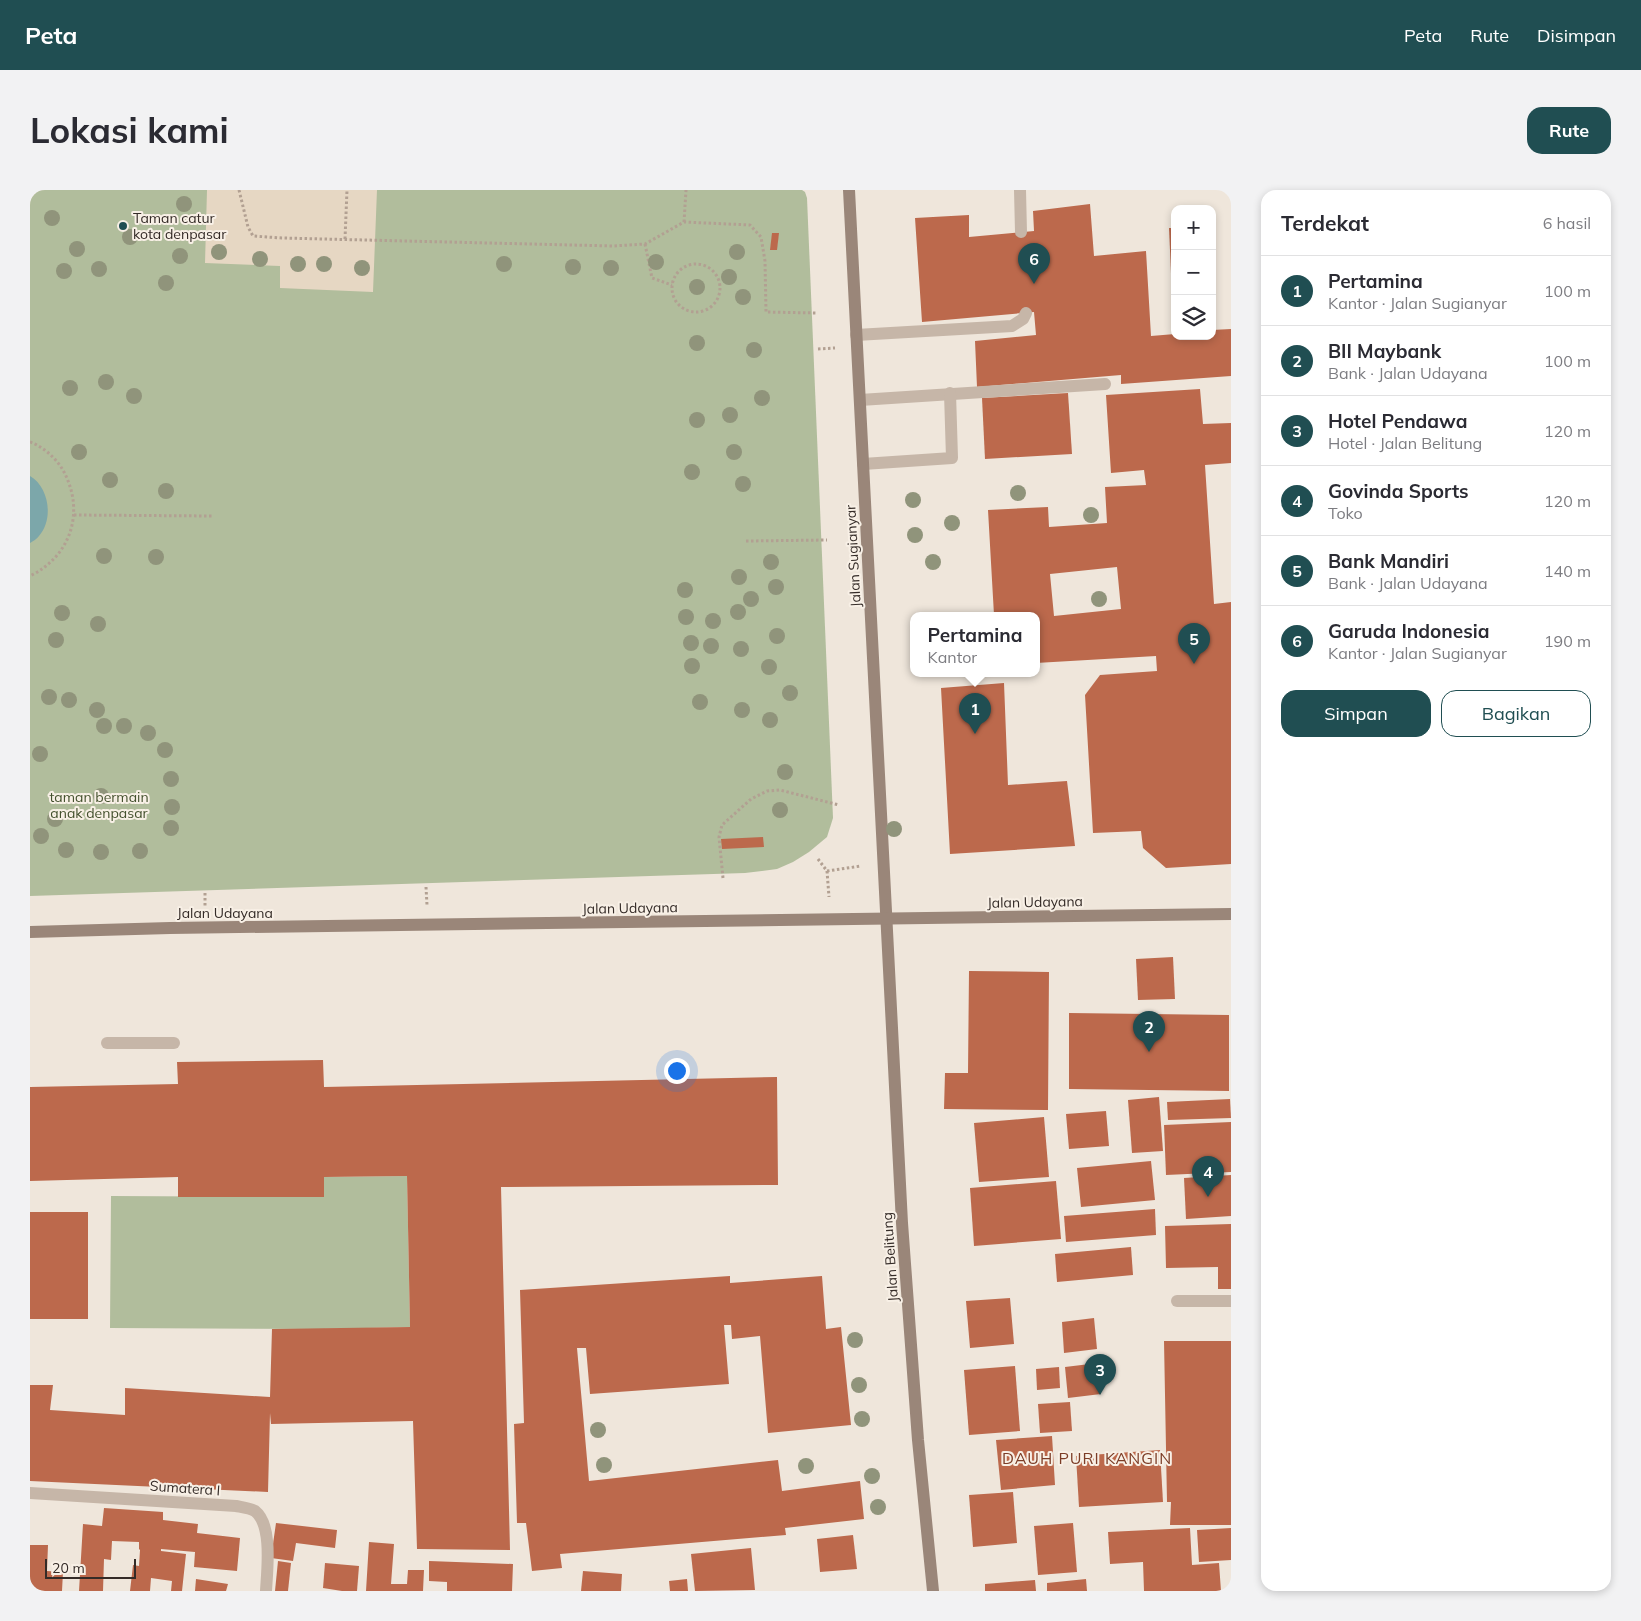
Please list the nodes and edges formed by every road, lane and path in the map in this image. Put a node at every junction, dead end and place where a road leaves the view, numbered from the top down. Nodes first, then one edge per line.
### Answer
1 (239, 190) edge
2 (347, 190) edge
3 (686, 190) edge
4 (850, 190) edge
5 (1020, 190) edge
6 (684, 222) junction
7 (1021, 232) dead end
8 (345, 239) junction
9 (645, 244) junction
10 (672, 285) junction
11 (817, 313) dead end
12 (1026, 313) dead end
13 (856, 335) junction
14 (1105, 384) dead end
15 (950, 393) junction
16 (860, 400) junction
17 (30, 442) edge
18 (863, 464) junction
19 (74, 515) junction
20 (212, 516) dead end
21 (827, 540) dead end
22 (746, 541) dead end
23 (30, 576) edge
24 (839, 805) dead end
25 (818, 859) dead end
26 (884, 863) junction
27 (827, 871) junction
28 (723, 878) dead end
29 (1228, 917) edge
30 (831, 920) junction
31 (886, 920) junction
32 (30, 932) edge
33 (107, 1043) dead end
34 (174, 1043) dead end
35 (1177, 1301) dead end
36 (1231, 1301) edge
37 (30, 1493) edge
38 (266, 1591) edge
39 (933, 1591) edge

1 - 8 path
2 - 8 path
3 - 6 path
4 - 13 main road, Jalan Sugianyar
5 - 7 street
6 - 9 path
6 - 11 path
8 - 9 path
9 - 10 path
10 - 10 path
12 - 13 street
13 - 16 main road, Jalan Sugianyar
14 - 15 street
15 - 16 street
15 - 18 street
16 - 18 main road, Jalan Sugianyar
17 - 19 path
18 - 26 main road, Jalan Sugianyar
19 - 20 path
19 - 23 path
21 - 22 path
24 - 28 path
25 - 27 path
26 - 27 path
26 - 31 main road, Jalan Sugianyar
27 - 30 path
29 - 31 main road, Jalan Udayana
30 - 31 main road, Jalan Udayana
30 - 32 main road, Jalan Udayana
31 - 39 main road, Jalan Belitung
33 - 34 street
35 - 36 street
37 - 38 street, Sumatera I

